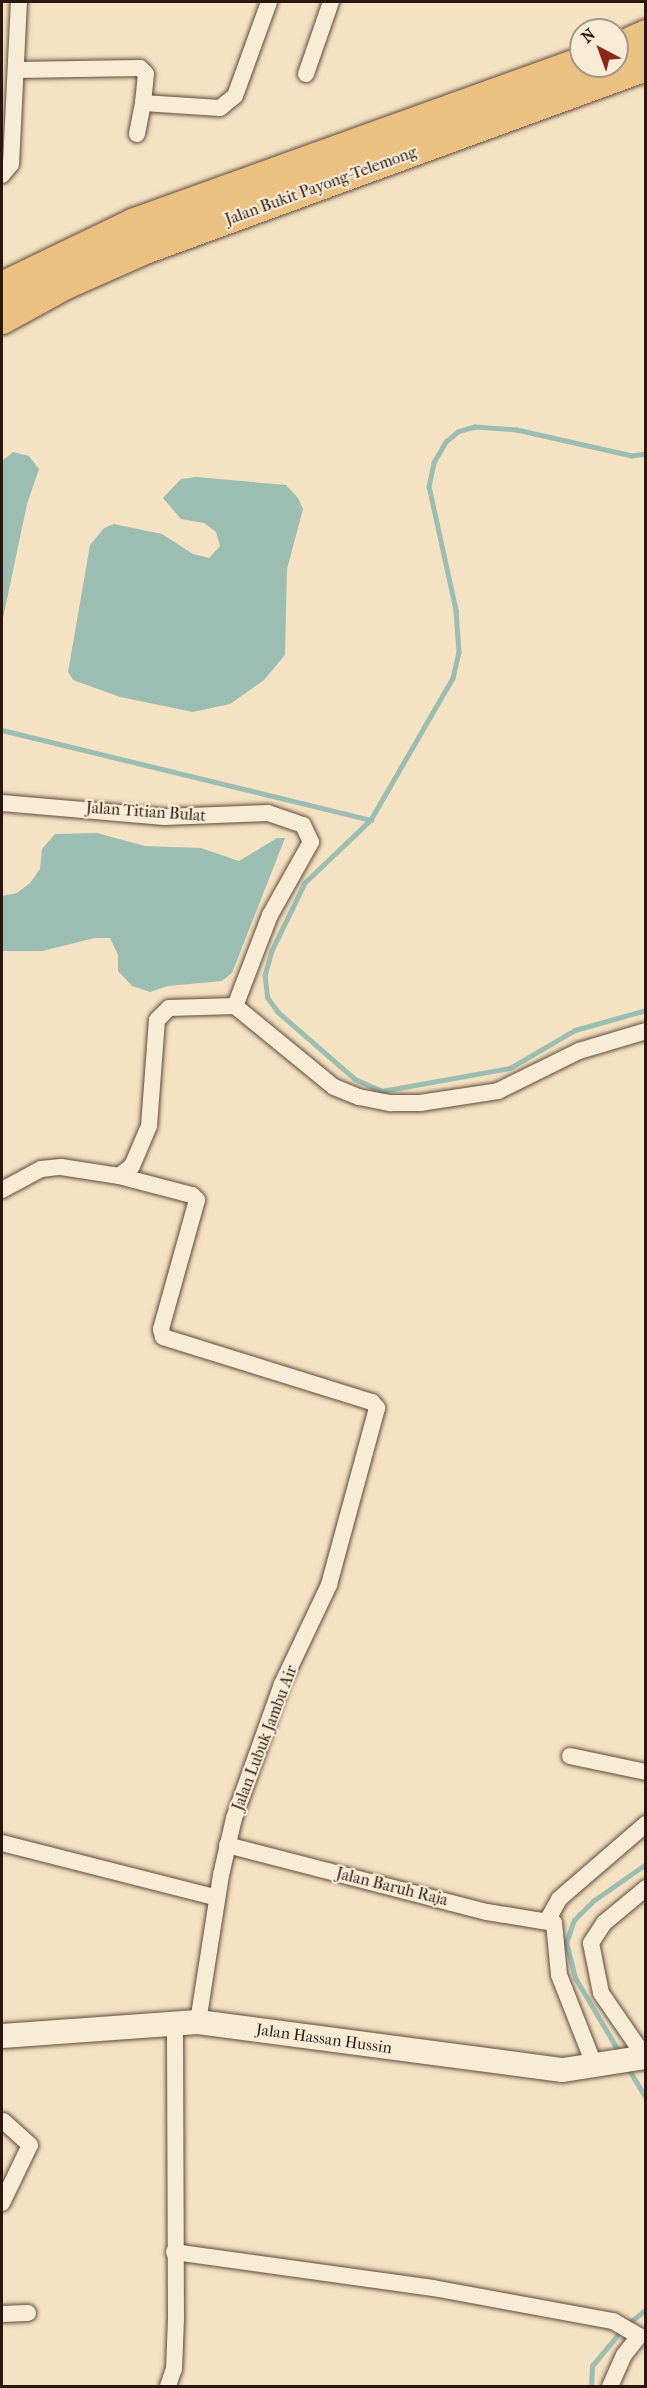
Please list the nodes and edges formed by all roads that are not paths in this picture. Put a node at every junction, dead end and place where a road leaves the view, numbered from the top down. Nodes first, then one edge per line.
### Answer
1 (19, 2) edge
2 (269, 2) edge
3 (331, 2) edge
4 (645, 35) edge
5 (629, 42) edge
6 (569, 66) edge
7 (645, 66) edge
8 (16, 70) junction
9 (306, 74) dead end
10 (143, 103) junction
11 (137, 134) dead end
12 (6, 170) edge
13 (2, 287) edge
14 (2, 319) edge
15 (2, 803) edge
16 (235, 1006) junction
17 (645, 1031) edge
18 (119, 1176) junction
19 (2, 1190) edge
20 (570, 1756) dead end
21 (645, 1772) edge
22 (645, 1824) edge
23 (2, 1843) edge
24 (226, 1845) junction
25 (645, 1888) edge
26 (217, 1898) junction
27 (552, 1923) junction
28 (186, 2024) junction
29 (2, 2036) edge
30 (642, 2058) edge
31 (603, 2066) junction
32 (3, 2121) edge
33 (2, 2203) edge
34 (174, 2252) junction
35 (28, 2313) dead end
36 (2, 2314) edge
37 (168, 2386) edge
38 (610, 2386) edge

1 - 8 street
2 - 10 street
3 - 9 street
4 - 5 highway
6 - 13 highway, Jalan Bukit Payong-Telemong
7 - 14 highway, Jalan Bukit Payong-Telemong
8 - 10 street
8 - 12 street
10 - 11 street
15 - 16 street, Jalan Titian Bulat
16 - 17 street
16 - 18 street
18 - 19 street
18 - 24 street, Jalan Lubuk Jambu Air
20 - 21 street
22 - 27 street
23 - 26 street
24 - 26 street, Jalan Lubuk Jambu Air
24 - 27 street, Jalan Baruh Raja
25 - 30 street
26 - 28 street, Jalan Lubuk Jambu Air
27 - 31 street
28 - 29 street, Jalan Hassan Hussin
28 - 31 street, Jalan Hassan Hussin
28 - 34 street, Jalan Lubuk Jambu Air
30 - 31 street, Jalan Hassan Hussin
32 - 33 street
34 - 37 street, Jalan Lubuk Jambu Air
34 - 38 street
35 - 36 street

